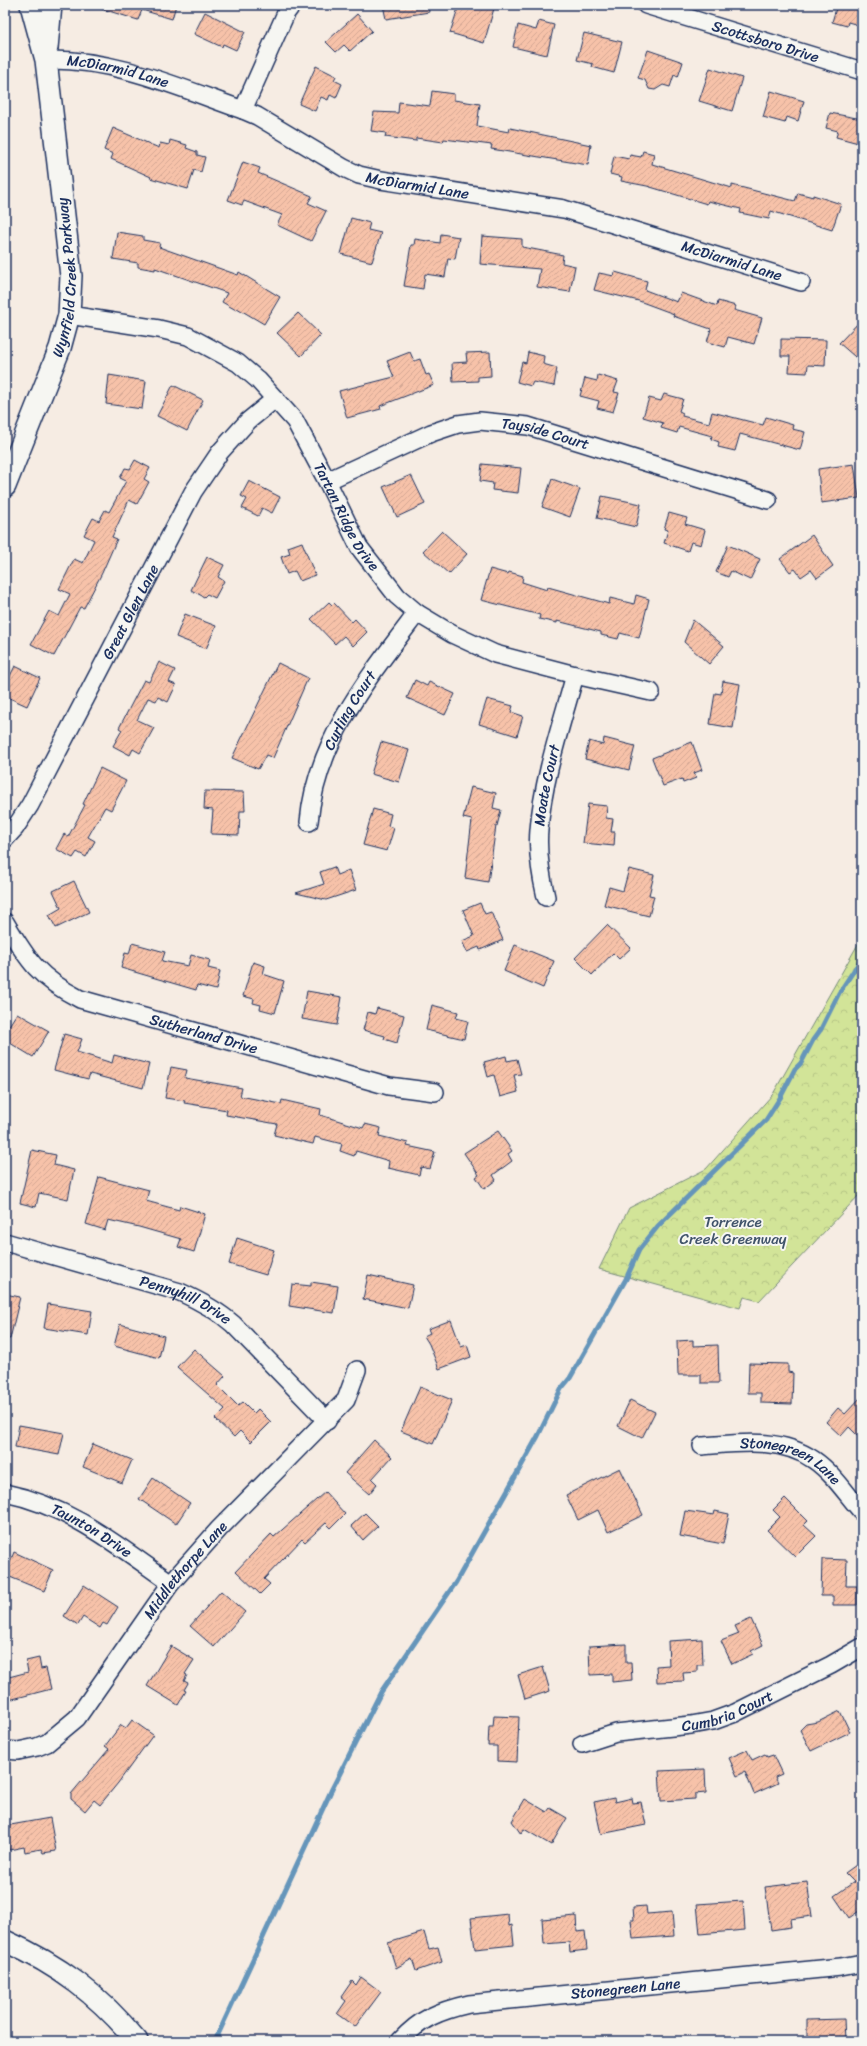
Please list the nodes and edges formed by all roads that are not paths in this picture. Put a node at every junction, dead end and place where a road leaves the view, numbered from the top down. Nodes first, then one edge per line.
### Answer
1 (30, 5) edge
2 (51, 5) edge
3 (292, 5) edge
4 (646, 5) edge
5 (46, 60) junction
6 (862, 72) edge
7 (243, 110) junction
8 (801, 282) dead end
9 (69, 315) junction
10 (275, 399) junction
11 (327, 481) junction
12 (5, 486) edge
13 (768, 500) dead end
14 (418, 613) junction
15 (574, 675) junction
16 (651, 692) dead end
17 (309, 822) dead end
18 (5, 839) edge
19 (546, 897) dead end
20 (5, 922) edge
21 (435, 1092) dead end
22 (5, 1242) edge
23 (357, 1370) dead end
24 (327, 1421) junction
25 (702, 1446) dead end
26 (5, 1493) edge
27 (862, 1512) edge
28 (171, 1583) junction
29 (862, 1647) edge
30 (582, 1744) dead end
31 (5, 1750) edge
32 (5, 1941) edge
33 (862, 1963) edge
34 (137, 2041) edge
35 (400, 2041) edge

1 - 5 street, Wynfield Creek Parkway
2 - 5 street, Wynfield Creek Parkway
3 - 7 street
4 - 6 street, Scottsboro Drive
5 - 7 street, McDiarmid Lane
5 - 9 street, Wynfield Creek Parkway
7 - 8 street, McDiarmid Lane
9 - 10 street, Tartan Ridge Drive
9 - 12 street, Wynfield Creek Parkway
10 - 11 street, Tartan Ridge Drive
10 - 18 street, Great Glen Lane
11 - 13 street, Tayside Court
11 - 14 street, Tartan Ridge Drive
14 - 15 street, Tartan Ridge Drive
14 - 17 street, Curling Court
15 - 16 street, Tartan Ridge Drive
15 - 19 street, Moate Court
20 - 21 street, Sutherland Drive
22 - 24 street, Pennyhill Drive
23 - 24 street, Middlethorpe Lane
24 - 28 street, Middlethorpe Lane
25 - 27 street, Stonegreen Lane
26 - 28 street, Taunton Drive
28 - 31 street, Middlethorpe Lane
29 - 30 street, Cumbria Court
32 - 34 street
33 - 35 street, Stonegreen Lane

